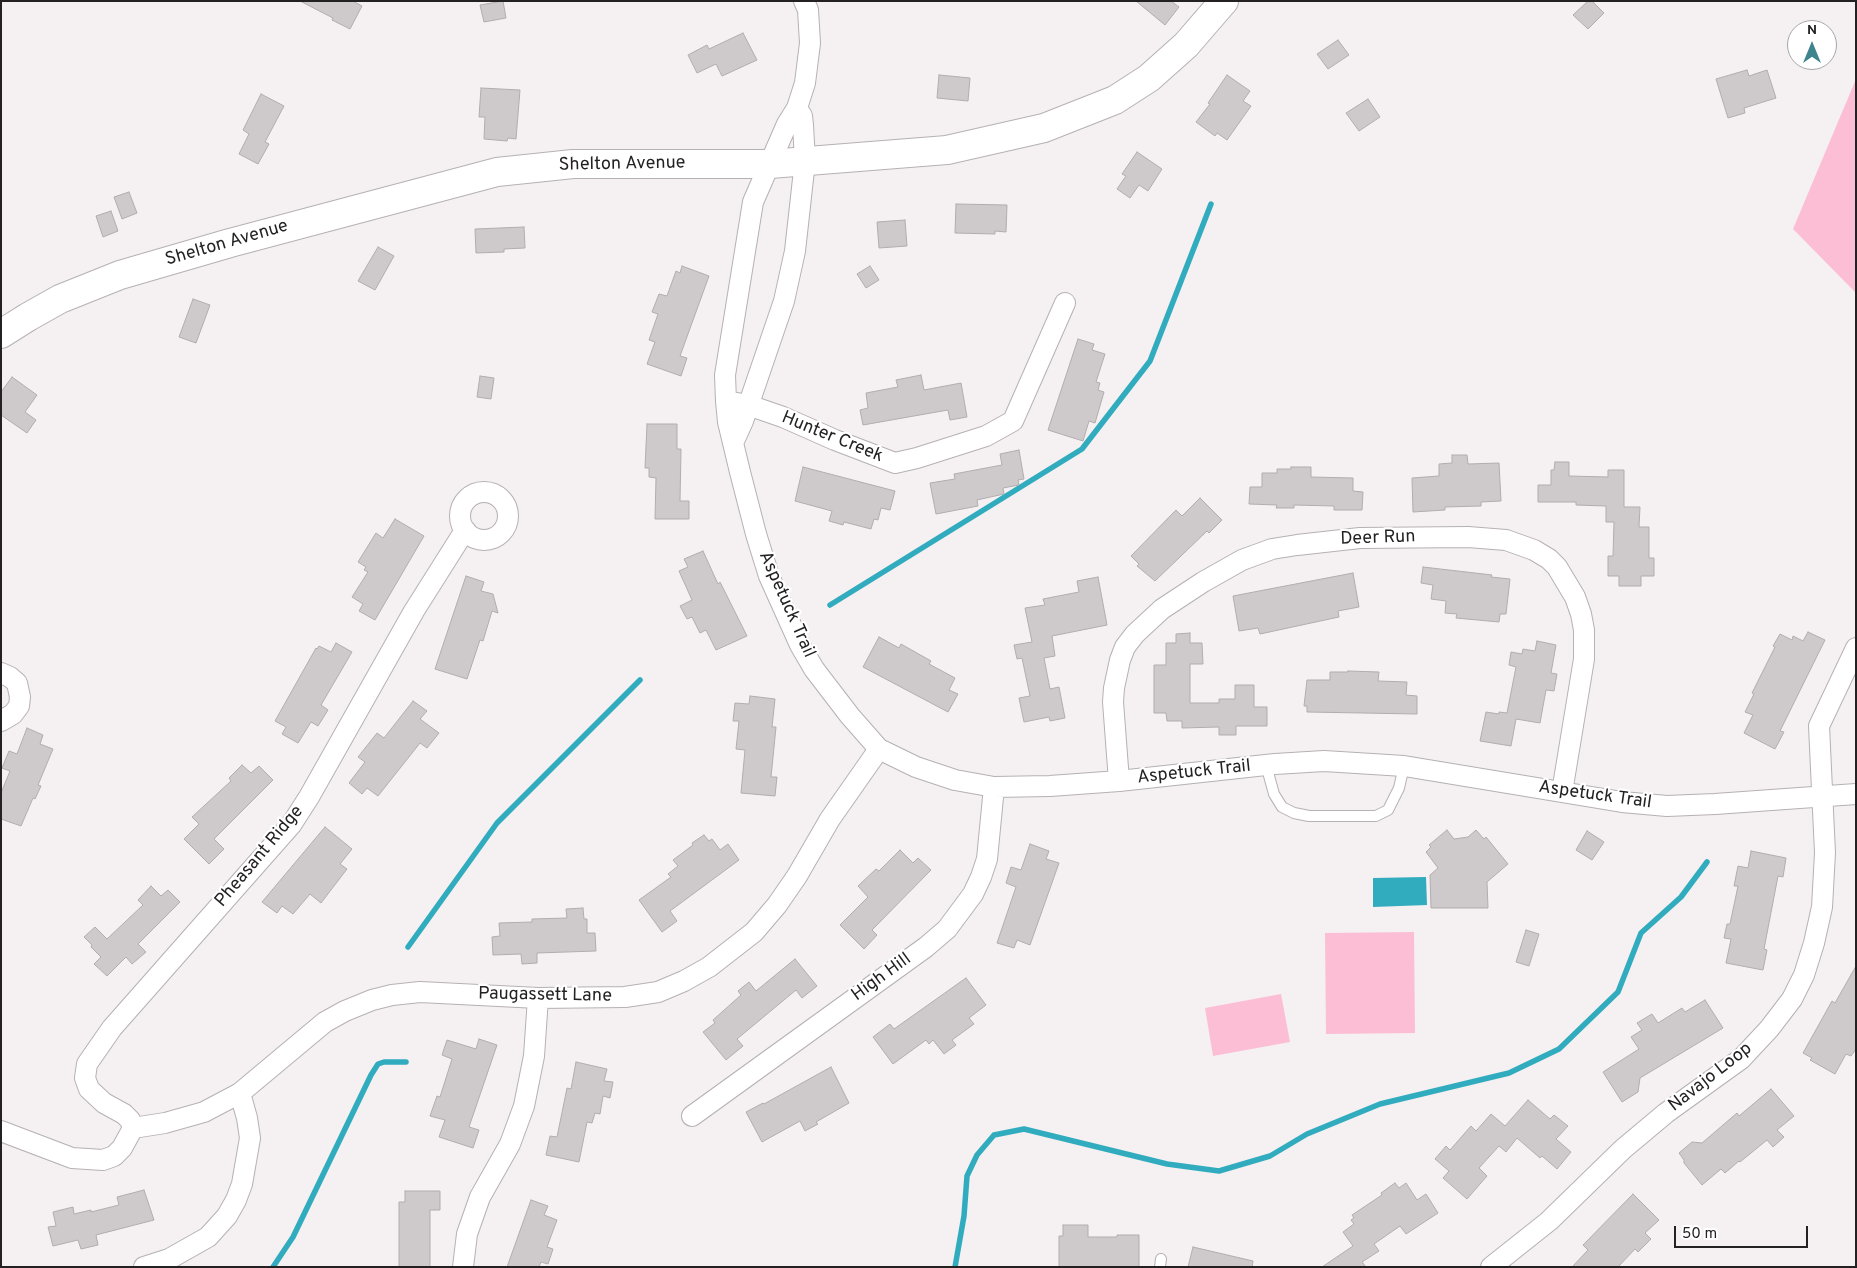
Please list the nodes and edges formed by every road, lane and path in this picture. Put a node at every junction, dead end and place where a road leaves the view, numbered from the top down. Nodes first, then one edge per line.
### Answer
1 (804, 1) edge
2 (1224, 1) edge
3 (797, 108) junction
4 (805, 161) junction
5 (770, 164) junction
6 (1066, 303) dead end
7 (1, 334) edge
8 (726, 401) junction
9 (748, 405) junction
10 (734, 443) junction
11 (466, 531) dead end
12 (1856, 648) edge
13 (1, 673) edge
14 (1, 721) edge
15 (878, 749) junction
16 (1266, 765) junction
17 (1404, 766) junction
18 (1119, 781) junction
19 (994, 787) junction
20 (1562, 792) junction
21 (1856, 794) edge
22 (1821, 797) junction
23 (538, 998) junction
24 (240, 1093) junction
25 (692, 1116) dead end
26 (133, 1128) junction
27 (1, 1131) edge
28 (144, 1267) edge
29 (463, 1267) edge
30 (1491, 1267) edge

1 - 3 street, Aspetuck Trail
2 - 4 main road, Shelton Avenue
3 - 4 street
3 - 5 street, Aspetuck Trail
4 - 5 main road, Shelton Avenue
4 - 9 street
5 - 7 main road, Shelton Avenue
5 - 8 street, Aspetuck Trail
6 - 9 street, Hunter Creek
8 - 9 street, Hunter Creek
8 - 10 street, Aspetuck Trail
9 - 10 street
10 - 15 street, Aspetuck Trail
11 - 26 street, Pheasant Ridge
12 - 22 street, Navajo Loop
13 - 14 street
15 - 19 street, Aspetuck Trail
15 - 23 street, Paugassett Lane
16 - 17 street, Aspetuck Trail
16 - 17 lane
16 - 18 street, Aspetuck Trail
17 - 20 street, Aspetuck Trail
18 - 19 street, Aspetuck Trail
18 - 20 street, Deer Run
19 - 25 street, High Hill
20 - 22 street, Aspetuck Trail
21 - 22 street, Aspetuck Trail
22 - 30 street, Navajo Loop
23 - 24 street, Paugassett Lane
23 - 29 street
24 - 26 street, Paugassett Lane
24 - 28 street
26 - 27 street

